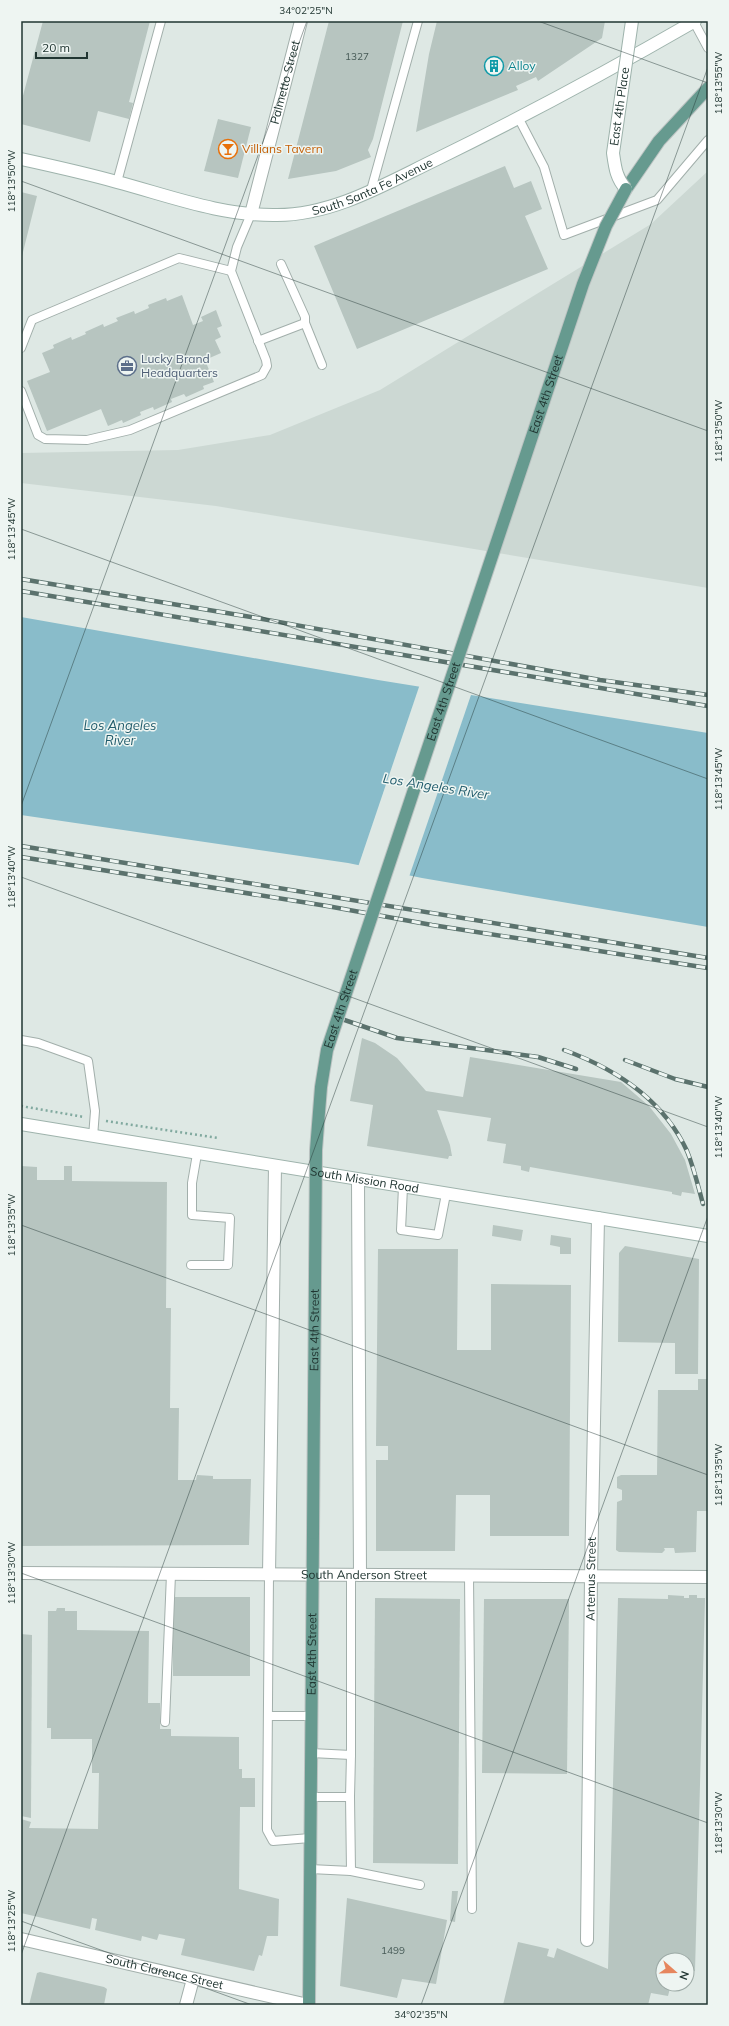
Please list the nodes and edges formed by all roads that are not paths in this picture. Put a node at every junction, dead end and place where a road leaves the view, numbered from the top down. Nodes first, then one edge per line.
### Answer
1 (160, 21) edge
2 (301, 21) edge
3 (418, 21) edge
4 (632, 21) edge
5 (694, 21) edge
6 (708, 48) edge
7 (708, 88) edge
8 (519, 119) junction
9 (708, 140) edge
10 (21, 159) edge
11 (118, 182) junction
12 (626, 189) junction
13 (371, 190) junction
14 (251, 214) junction
15 (281, 264) dead end
16 (231, 271) junction
17 (305, 323) junction
18 (258, 341) junction
19 (21, 348) edge
20 (322, 365) dead end
21 (21, 391) edge
22 (21, 1040) edge
23 (21, 1124) edge
24 (93, 1137) junction
25 (197, 1154) junction
26 (275, 1166) junction
27 (358, 1180) junction
28 (403, 1187) junction
29 (446, 1194) junction
30 (598, 1218) junction
31 (708, 1236) edge
32 (191, 1265) dead end
33 (21, 1573) edge
34 (170, 1574) junction
35 (269, 1575) junction
36 (356, 1575) junction
37 (469, 1575) junction
38 (312, 1576) junction
39 (591, 1576) junction
40 (708, 1577) edge
41 (268, 1716) junction
42 (312, 1716) junction
43 (165, 1722) dead end
44 (311, 1753) junction
45 (351, 1754) junction
46 (311, 1797) junction
47 (350, 1797) junction
48 (310, 1838) junction
49 (310, 1869) junction
50 (351, 1871) junction
51 (420, 1885) dead end
52 (472, 1909) dead end
53 (21, 1939) edge
54 (587, 1940) dead end
55 (193, 1979) junction
56 (186, 2005) edge
57 (309, 2005) edge

1 - 11 lane
2 - 14 street, Palmetto Street
3 - 13 lane
4 - 12 street, East 4th Place, bridge
5 - 6 lane
5 - 8 street, South Santa Fe Avenue
7 - 12 main road, East 4th Street
8 - 9 lane
8 - 13 street, South Santa Fe Avenue
10 - 11 street, South Santa Fe Avenue
11 - 14 street, South Santa Fe Avenue
12 - 38 main road, East 4th Street, bridge
13 - 14 street, South Santa Fe Avenue
14 - 16 lane
15 - 17 lane
16 - 18 lane
16 - 19 lane
17 - 18 lane
17 - 20 lane
18 - 21 lane
22 - 24 lane
23 - 24 street, South Mission Road
24 - 25 street, South Mission Road
25 - 26 street, South Mission Road
25 - 32 lane
26 - 27 street, South Mission Road
26 - 35 street
27 - 28 street, South Mission Road
27 - 36 street
28 - 29 street, South Mission Road
28 - 29 lane
29 - 30 street, South Mission Road
30 - 31 street, South Mission Road
30 - 39 street, Artemus Street
33 - 34 street, South Anderson Street
34 - 35 street, South Anderson Street
34 - 43 lane
35 - 38 street, South Anderson Street
35 - 41 lane
36 - 37 street, South Anderson Street
36 - 38 street, South Anderson Street
36 - 45 lane
37 - 39 street, South Anderson Street
37 - 52 lane
38 - 42 main road, East 4th Street
39 - 40 street, South Anderson Street
39 - 54 street, Artemus Street
41 - 42 lane
41 - 48 lane
42 - 44 main road, East 4th Street
44 - 45 lane
44 - 46 main road, East 4th Street
45 - 47 lane
46 - 47 lane
46 - 48 main road, East 4th Street
47 - 50 lane
48 - 49 main road, East 4th Street
49 - 50 lane
49 - 57 main road, East 4th Street
50 - 51 lane
53 - 55 street, South Clarence Street
55 - 56 street
55 - 57 street, South Clarence Street

